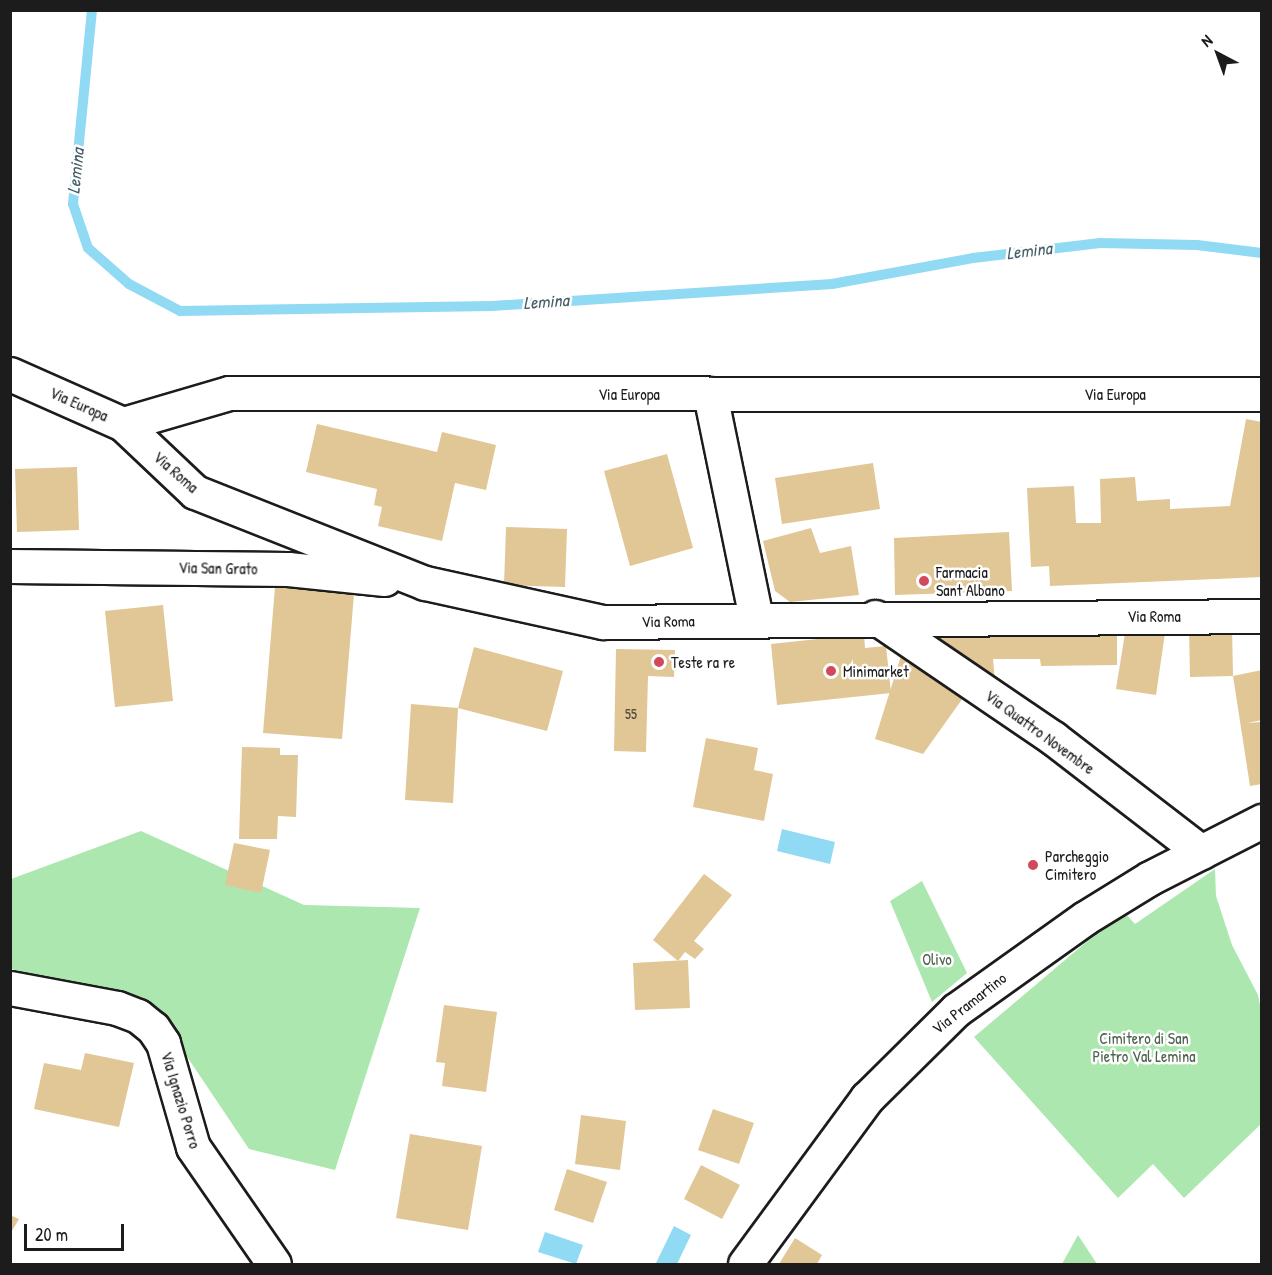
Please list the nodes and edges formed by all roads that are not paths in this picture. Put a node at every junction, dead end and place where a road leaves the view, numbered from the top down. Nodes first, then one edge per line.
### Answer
1 (10, 374) edge
2 (710, 394) junction
3 (1262, 394) edge
4 (123, 424) junction
5 (10, 566) edge
6 (425, 583) junction
7 (1262, 616) edge
8 (875, 617) junction
9 (756, 619) junction
10 (1262, 821) edge
11 (1201, 852) junction
12 (10, 988) edge
13 (274, 1264) edge
14 (745, 1264) edge

1 - 4 street, Via Europa
2 - 3 street, Via Europa
2 - 4 street, Via Europa
2 - 9 street
4 - 6 street, Via Roma
5 - 6 street, Via San Grato
6 - 9 street, Via Roma
7 - 8 street, Via Roma
8 - 9 street, Via Roma
8 - 11 street, Via Quattro Novembre
10 - 11 street, Via Pramartino
11 - 14 street, Via Pramartino
12 - 13 street, Via Ignazio Porro

